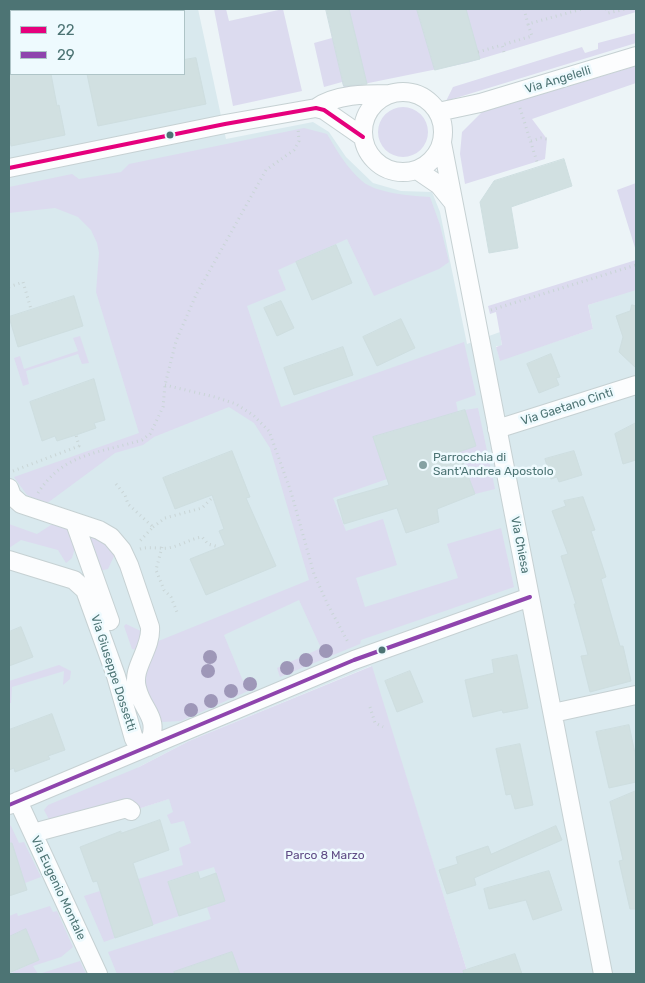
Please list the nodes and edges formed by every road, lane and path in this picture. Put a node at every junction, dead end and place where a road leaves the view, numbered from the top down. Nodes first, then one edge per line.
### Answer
1 (524, 9) edge
2 (582, 9) edge
3 (606, 9) edge
4 (626, 9) edge
5 (528, 24) junction
6 (502, 45) junction
7 (478, 52) dead end
8 (504, 52) dead end
9 (636, 56) edge
10 (389, 94) junction
11 (480, 103) junction
12 (518, 104) dead end
13 (316, 108) junction
14 (438, 112) junction
15 (298, 124) dead end
16 (442, 136) junction
17 (363, 137) junction
18 (548, 139) dead end
19 (531, 141) junction
20 (538, 162) dead end
21 (9, 168) edge
22 (417, 170) junction
23 (454, 205) junction
24 (636, 265) edge
25 (9, 287) edge
26 (31, 309) dead end
27 (485, 312) dead end
28 (165, 385) junction
29 (636, 385) edge
30 (497, 429) junction
31 (76, 436) dead end
32 (16, 469) dead end
33 (116, 484) dead end
34 (10, 494) edge
35 (34, 499) dead end
36 (211, 499) dead end
37 (75, 522) junction
38 (153, 527) junction
39 (81, 540) junction
40 (138, 543) dead end
41 (219, 547) dead end
42 (141, 548) dead end
43 (162, 548) junction
44 (9, 560) edge
45 (59, 574) junction
46 (530, 597) junction
47 (177, 612) dead end
48 (349, 646) dead end
49 (136, 687) junction
50 (636, 694) edge
51 (370, 707) dead end
52 (553, 713) junction
53 (383, 727) dead end
54 (148, 746) junction
55 (14, 803) edge
56 (131, 811) dead end
57 (34, 833) junction
58 (98, 974) edge
59 (603, 974) edge

1 - 5 path
2 - 5 path
3 - 4 path
5 - 6 path
6 - 7 path
6 - 8 path
9 - 11 street, Via Angelelli
10 - 13 street
10 - 14 street
10 - 17 street
11 - 14 street, Via Angelelli
11 - 16 street, Via Angelelli
12 - 19 path
13 - 17 street
13 - 21 street
14 - 16 street
15 - 28 path
16 - 22 street
16 - 23 street, Via Chiesa
17 - 22 street
18 - 19 path
19 - 20 path
22 - 23 street, Via Chiesa
23 - 30 street, Via Chiesa
24 - 27 path
25 - 26 path
28 - 35 path
28 - 48 path
29 - 30 street, Via Gaetano Cinti
30 - 46 street, Via Chiesa
31 - 32 path
33 - 38 path
34 - 37 street, Via Giuseppe Dossetti
36 - 38 path
37 - 39 street, Via Giuseppe Dossetti
37 - 49 street, Via Giuseppe Dossetti
38 - 40 path
39 - 45 street
39 - 49 street, Via Giuseppe Dossetti
41 - 43 path
42 - 43 path
43 - 47 path
44 - 45 street, Via Giuseppe Dossetti
45 - 54 street, Via Giuseppe Dossetti
46 - 52 street, Via Chiesa
46 - 54 street, Via Eugenio Montale
49 - 54 street, Via Giuseppe Dossetti
50 - 52 street
51 - 53 path
52 - 59 street, Via Chiesa
54 - 55 street, Via Eugenio Montale
55 - 57 street, Via Eugenio Montale
56 - 57 street
57 - 58 street, Via Eugenio Montale

